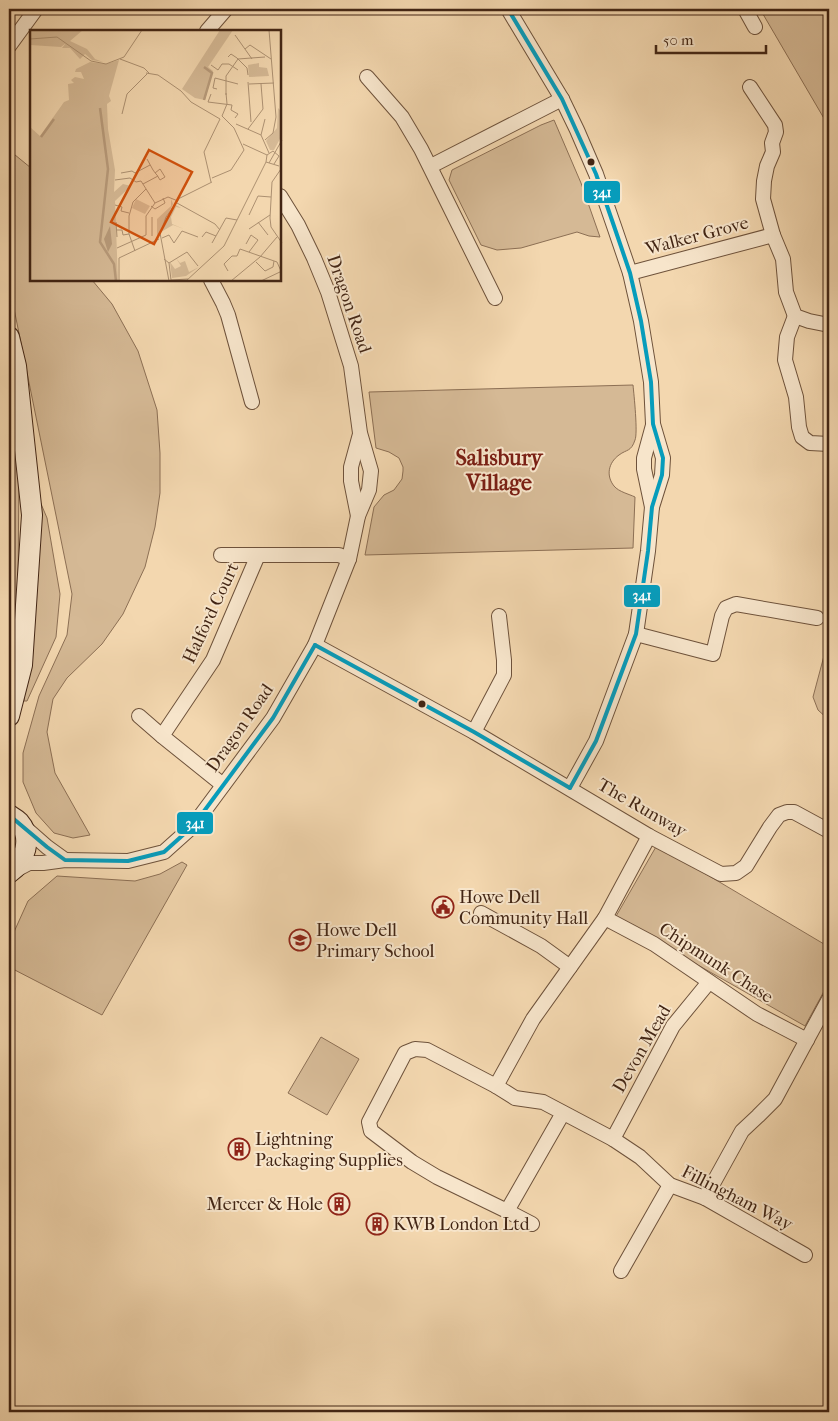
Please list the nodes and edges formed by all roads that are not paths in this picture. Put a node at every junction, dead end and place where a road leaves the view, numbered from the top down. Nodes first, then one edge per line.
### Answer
1 (36, 9) edge
2 (226, 9) edge
3 (508, 9) edge
4 (745, 9) edge
5 (754, 27) dead end
6 (208, 30) edge
7 (9, 46) edge
8 (367, 77) dead end
9 (750, 87) dead end
10 (562, 99) junction
11 (431, 166) junction
12 (281, 198) edge
13 (773, 235) junction
14 (630, 273) junction
15 (211, 281) edge
16 (495, 298) dead end
17 (795, 316) junction
18 (829, 325) edge
19 (9, 337) edge
20 (252, 402) dead end
21 (360, 433) junction
22 (829, 444) edge
23 (358, 516) junction
24 (221, 555) dead end
25 (258, 555) junction
26 (349, 558) junction
27 (499, 616) dead end
28 (817, 618) dead end
29 (636, 634) junction
30 (315, 645) junction
31 (9, 716) edge
32 (139, 716) dead end
33 (474, 732) junction
34 (162, 736) junction
35 (223, 785) junction
36 (570, 788) junction
37 (12, 817) edge
38 (829, 831) edge
39 (649, 836) junction
40 (65, 860) junction
41 (10, 872) edge
42 (481, 913) dead end
43 (604, 918) junction
44 (570, 967) junction
45 (708, 982) junction
46 (829, 999) edge
47 (807, 1040) junction
48 (496, 1086) junction
49 (563, 1114) junction
50 (613, 1139) junction
51 (670, 1185) junction
52 (705, 1198) junction
53 (507, 1211) junction
54 (532, 1224) dead end
55 (805, 1255) dead end
56 (621, 1271) dead end

1 - 7 street
2 - 6 street
3 - 10 street
4 - 5 street
8 - 11 street
9 - 13 street, Walker Grove
10 - 11 street
10 - 14 street
11 - 16 street
12 - 21 street, Dragon Road
13 - 14 street, Walker Grove
13 - 17 street, Walker Grove
14 - 29 street
15 - 20 street
17 - 18 street
17 - 22 street
19 - 31 street
21 - 23 street, Dragon Road
21 - 23 street, Dragon Road
23 - 26 street, Dragon Road
24 - 25 street, Halford Court
25 - 26 street, Halford Court
25 - 34 street, Halford Court
26 - 30 street, Dragon Road
27 - 33 street
28 - 29 street
29 - 36 street
30 - 33 street, The Runway
30 - 35 street, Dragon Road
32 - 34 street
33 - 36 street, The Runway
34 - 35 street
35 - 40 street, Dragon Road
36 - 39 street, The Runway
37 - 40 street
37 - 41 street
38 - 39 street, The Runway
39 - 43 street
40 - 41 street, Dragon Road
42 - 44 street
43 - 44 street
43 - 45 street, Chipmunk Chase
44 - 48 street
45 - 47 street, Chipmunk Chase
45 - 50 street, Devon Mead
46 - 47 street
47 - 52 street
48 - 49 street, Fillingham Way
48 - 53 street, Fillingham Way
49 - 50 street, Fillingham Way
49 - 53 street
50 - 51 street, Fillingham Way
51 - 52 street, Fillingham Way
51 - 56 street
52 - 55 street, Fillingham Way
53 - 54 street

